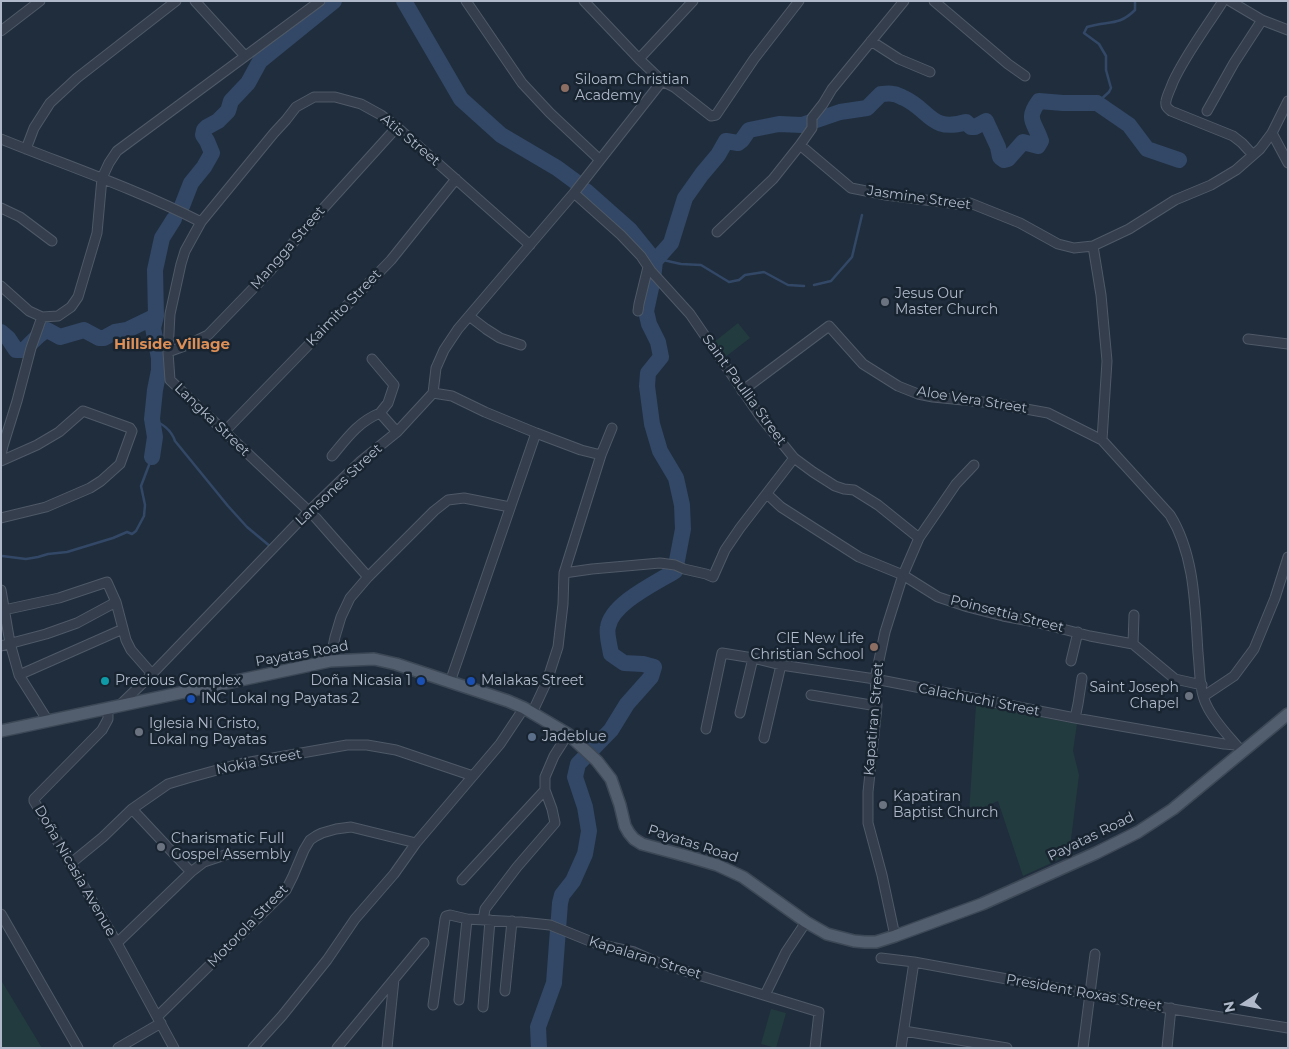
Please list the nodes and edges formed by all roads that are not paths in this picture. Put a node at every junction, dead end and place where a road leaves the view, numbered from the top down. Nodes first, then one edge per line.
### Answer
1 (40, 1) edge
2 (176, 1) edge
3 (195, 1) edge
4 (320, 1) edge
5 (466, 1) edge
6 (584, 1) edge
7 (693, 1) edge
8 (798, 1) edge
9 (904, 1) edge
10 (934, 1) edge
11 (1223, 1) edge
12 (1230, 1) edge
13 (1262, 20) junction
14 (1288, 30) edge
15 (1, 31) edge
16 (871, 41) junction
17 (245, 56) junction
18 (639, 59) junction
19 (930, 72) dead end
20 (1025, 76) dead end
21 (662, 81) junction
22 (1288, 101) edge
23 (1207, 111) dead end
24 (397, 127) junction
25 (1272, 133) junction
26 (1, 139) edge
27 (800, 146) junction
28 (26, 149) junction
29 (1253, 155) junction
30 (600, 160) junction
31 (1288, 163) edge
32 (102, 178) junction
33 (456, 179) junction
34 (574, 193) junction
35 (1, 208) edge
36 (201, 222) junction
37 (717, 232) dead end
38 (52, 241) dead end
39 (530, 245) junction
40 (1093, 246) junction
41 (652, 271) junction
42 (1, 286) edge
43 (638, 311) dead end
44 (469, 316) junction
45 (42, 317) junction
46 (1248, 340) dead end
47 (1288, 344) edge
48 (522, 346) dead end
49 (168, 352) junction
50 (372, 358) dead end
51 (742, 391) junction
52 (433, 393) junction
53 (380, 413) junction
54 (612, 428) dead end
55 (225, 431) junction
56 (397, 432) junction
57 (536, 433) junction
58 (1102, 440) junction
59 (1, 455) edge
60 (601, 455) junction
61 (332, 456) dead end
62 (794, 458) junction
63 (1, 461) edge
64 (974, 465) dead end
65 (767, 494) junction
66 (510, 507) junction
67 (308, 512) junction
68 (1, 518) edge
69 (919, 538) junction
70 (1288, 557) edge
71 (564, 572) junction
72 (903, 575) junction
73 (368, 578) junction
74 (1, 590) edge
75 (116, 602) junction
76 (4, 610) junction
77 (1134, 615) dead end
78 (122, 628) junction
79 (1078, 632) junction
80 (1133, 644) junction
81 (6, 645) edge
82 (753, 658) junction
83 (330, 661) junction
84 (1071, 661) dead end
85 (781, 665) junction
86 (152, 674) junction
87 (19, 675) junction
88 (1082, 678) dead end
89 (875, 680) junction
90 (450, 682) junction
91 (1202, 685) junction
92 (810, 695) dead end
93 (1204, 696) junction
94 (877, 706) junction
95 (114, 707) junction
96 (528, 710) junction
97 (740, 713) dead end
98 (1288, 714) edge
99 (1075, 718) junction
100 (48, 721) junction
101 (706, 729) dead end
102 (1, 731) edge
103 (568, 734) junction
104 (764, 738) dead end
105 (1239, 748) junction
106 (473, 776) junction
107 (545, 790) junction
108 (132, 809) junction
109 (416, 842) junction
110 (228, 854) dead end
111 (70, 864) junction
112 (191, 872) junction
113 (462, 880) dead end
114 (1, 914) edge
115 (467, 919) junction
116 (487, 920) junction
117 (512, 921) junction
118 (806, 922) junction
119 (895, 936) junction
120 (117, 943) junction
121 (424, 943) dead end
122 (1094, 954) dead end
123 (881, 958) dead end
124 (914, 962) junction
125 (394, 979) junction
126 (505, 991) dead end
127 (1090, 994) junction
128 (765, 995) junction
129 (458, 1000) dead end
130 (433, 1005) dead end
131 (483, 1007) dead end
132 (1171, 1008) junction
133 (160, 1020) junction
134 (1288, 1028) edge
135 (904, 1031) junction
136 (78, 1048) edge
137 (118, 1048) edge
138 (174, 1048) edge
139 (253, 1048) edge
140 (337, 1048) edge
141 (388, 1048) edge
142 (815, 1048) edge
143 (902, 1048) edge
144 (1007, 1048) edge
145 (1083, 1048) edge
146 (1167, 1048) edge

1 - 15 street
2 - 28 street
3 - 17 street
4 - 17 street
5 - 30 street
6 - 18 street
7 - 18 street
8 - 21 street
9 - 16 street
10 - 20 street
11 - 29 street
12 - 13 street
13 - 14 street
13 - 23 street
16 - 19 street
16 - 27 street
17 - 32 street
18 - 21 street
21 - 30 street
22 - 25 street, Jasmine Street
24 - 33 street, Atis Street
24 - 36 street, Atis Street
24 - 49 street, Mangga Street
25 - 29 street, Jasmine Street
25 - 31 street
26 - 28 street
27 - 37 street
27 - 40 street, Jasmine Street
28 - 32 street
29 - 40 street, Jasmine Street
30 - 34 street
32 - 36 street
32 - 45 street
33 - 39 street, Atis Street
33 - 55 street, Kaimito Street
34 - 39 street
34 - 41 street, Saint Paullia Street
35 - 38 street
36 - 49 street, Langka Street
39 - 44 street
40 - 58 street
41 - 43 street
41 - 51 street, Saint Paullia Street
42 - 45 street
44 - 48 street
44 - 52 street
45 - 59 street
46 - 47 street
49 - 55 street, Langka Street
50 - 53 street
51 - 58 street, Aloe Vera Street
51 - 62 street, Saint Paullia Street
52 - 56 street, Lansones Street
52 - 57 street
53 - 56 street
53 - 61 street
54 - 60 street
55 - 67 street, Langka Street
56 - 67 street, Lansones Street
57 - 60 street
57 - 66 street
58 - 91 street
60 - 71 street
62 - 65 street
62 - 69 street, Saint Paullia Street
63 - 68 street
64 - 69 street, Kapatiran Street
65 - 71 street
65 - 72 street, Poinsettia Street
66 - 73 street
66 - 90 street
67 - 73 street, Langka Street
67 - 86 street, Lansones Street
69 - 72 street, Kapatiran Street
70 - 93 street
71 - 96 street
72 - 79 street, Poinsettia Street
72 - 89 street, Kapatiran Street
73 - 83 street
74 - 76 street
75 - 76 street
75 - 78 street
75 - 81 street
76 - 81 street
77 - 80 street
78 - 86 street
78 - 87 street
79 - 80 street, Poinsettia Street
79 - 84 street
80 - 91 street, Poinsettia Street
81 - 87 street
82 - 85 street, Calachuchi Street
82 - 97 street
82 - 101 street, Calachuchi Street
83 - 90 main road, Payatas Road
83 - 95 main road, Payatas Road
85 - 89 street, Calachuchi Street
85 - 104 street
86 - 95 street, Lansones Street
87 - 100 street
88 - 99 street
89 - 94 street, Kapatiran Street
89 - 99 street, Calachuchi Street
90 - 96 main road, Payatas Road
91 - 93 street
92 - 94 street
93 - 105 street
94 - 119 street, Kapatiran Street
95 - 100 main road, Payatas Road
95 - 111 street, Doña Nicasia Avenue
96 - 103 main road, Payatas Road
96 - 106 street
98 - 105 main road, Payatas Road
99 - 105 street, Calachuchi Street
100 - 102 main road, Payatas Road
103 - 107 street
103 - 118 main road, Payatas Road
105 - 119 main road, Payatas Road
106 - 108 street, Nokia Street
106 - 109 street
107 - 113 street
107 - 116 street
108 - 111 street, Nokia Street
108 - 112 street
109 - 133 street, Motorola Street
109 - 139 street
110 - 112 street
111 - 120 street, Doña Nicasia Avenue
112 - 120 street
114 - 136 street
115 - 116 street, Kapalaran Street
115 - 129 street
115 - 130 street, Kapalaran Street
116 - 117 street, Kapalaran Street
116 - 131 street
117 - 126 street
117 - 128 street, Kapalaran Street
118 - 119 main road, Payatas Road
118 - 128 street
120 - 133 street, Doña Nicasia Avenue
121 - 125 street
122 - 127 street
123 - 124 street, President Roxas Street
124 - 127 street, President Roxas Street
124 - 135 street
125 - 140 street
125 - 141 street
127 - 132 street, President Roxas Street
127 - 145 street
128 - 142 street, Kapalaran Street
132 - 134 street, President Roxas Street
132 - 146 street
133 - 137 street, Motorola Street
133 - 138 street, Doña Nicasia Avenue
135 - 143 street
135 - 144 street

